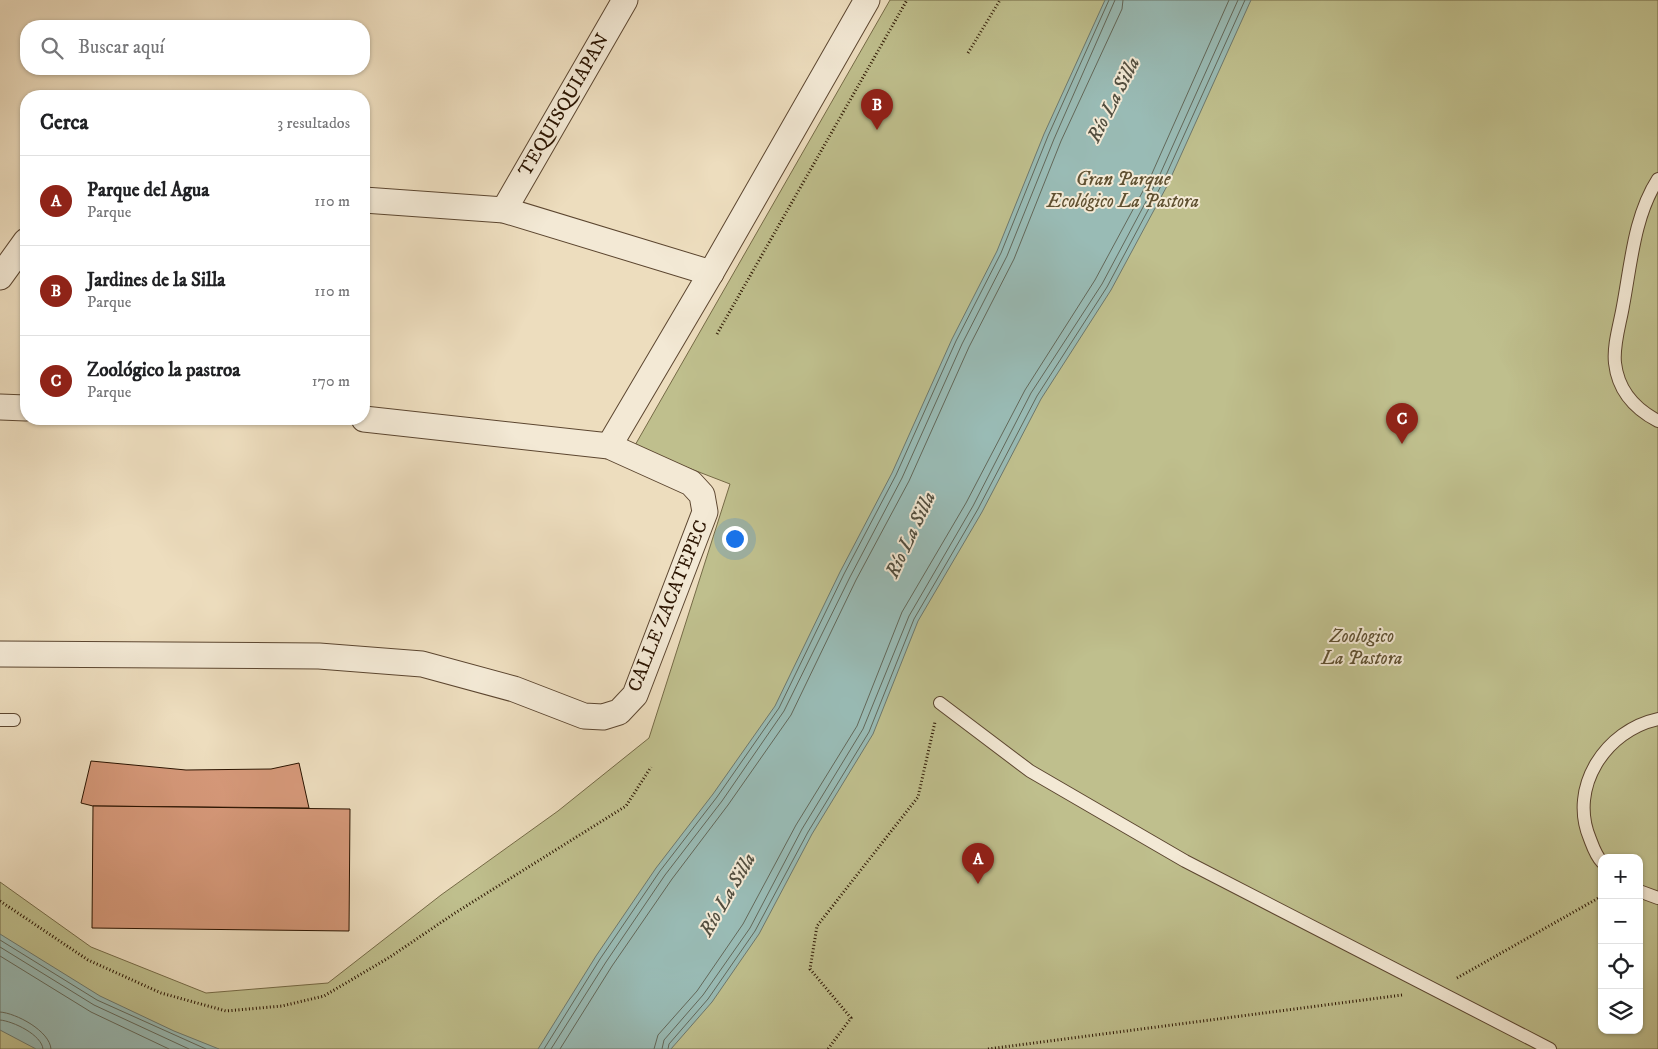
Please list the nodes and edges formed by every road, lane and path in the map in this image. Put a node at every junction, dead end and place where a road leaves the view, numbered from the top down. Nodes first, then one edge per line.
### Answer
1 (625, 0) edge
2 (867, 0) edge
3 (907, 0) edge
4 (1000, 0) edge
5 (968, 54) dead end
6 (1658, 179) edge
7 (370, 200) edge
8 (504, 210) junction
9 (20, 249) edge
10 (711, 274) junction
11 (0, 277) edge
12 (718, 334) dead end
13 (0, 407) edge
14 (20, 408) edge
15 (370, 420) edge
16 (1658, 421) edge
17 (608, 446) junction
18 (0, 654) edge
19 (940, 703) joint
20 (1658, 719) edge
21 (0, 720) edge
22 (14, 720) dead end
23 (651, 767) dead end
24 (1598, 854) edge
25 (1643, 892) edge
26 (1598, 898) edge
27 (1658, 898) edge
28 (0, 901) edge
29 (1433, 991) junction
30 (828, 1049) edge
31 (988, 1049) edge
32 (1550, 1049) edge

1 - 8 street, TEQUISQUIAPAN
2 - 10 street
3 - 12 path
4 - 5 path
6 - 16 lane
7 - 8 street
8 - 10 street
9 - 11 street
10 - 17 street
13 - 14 street
15 - 17 street
17 - 18 street, CALLE ZACATEPEC
19 - 29 lane
19 - 30 path
20 - 24 lane
21 - 22 lane
23 - 28 path
25 - 27 lane
26 - 29 path
29 - 31 path
29 - 32 lane

